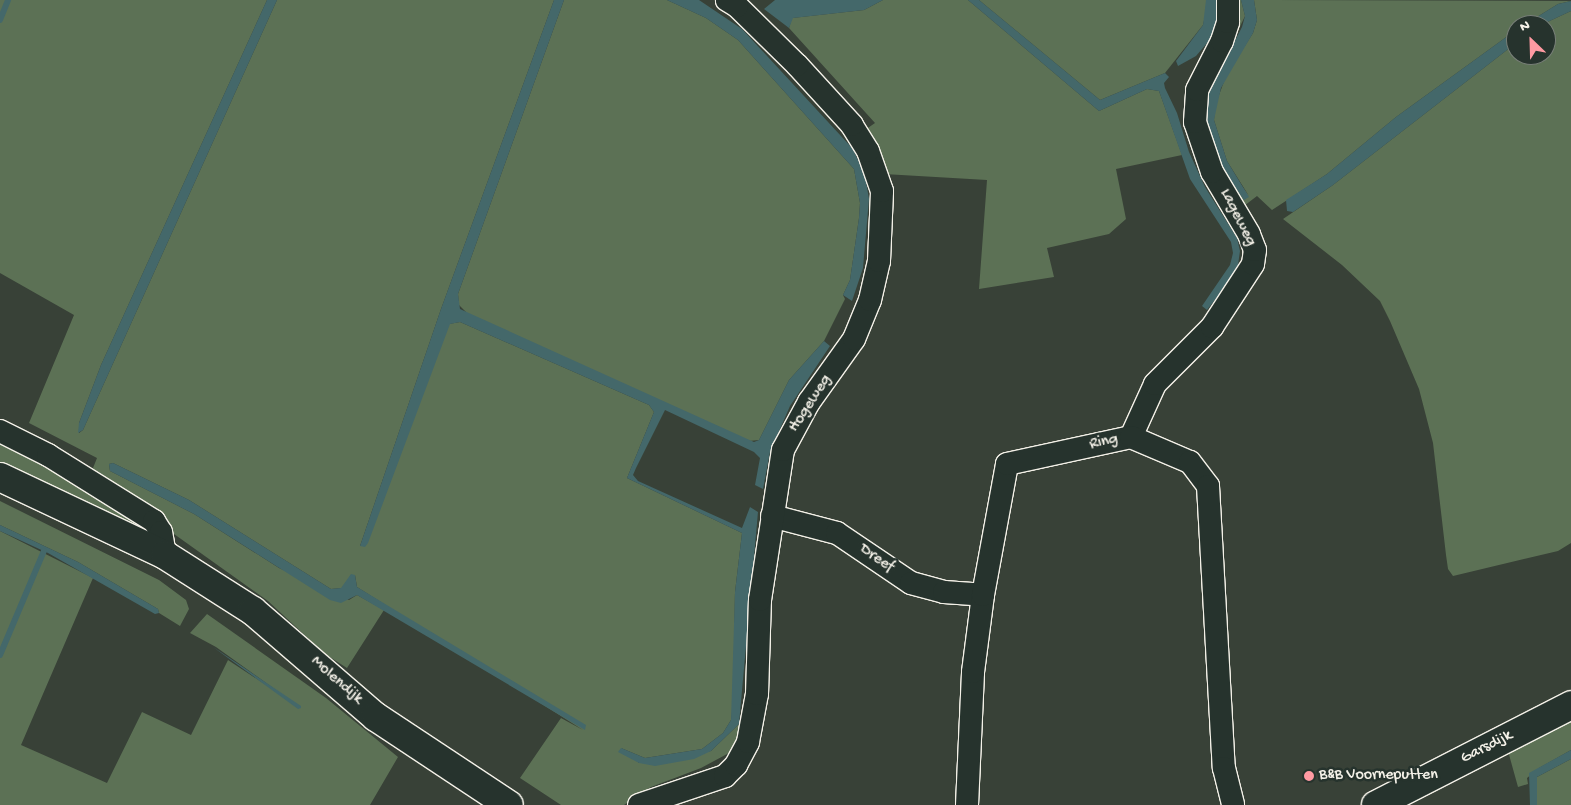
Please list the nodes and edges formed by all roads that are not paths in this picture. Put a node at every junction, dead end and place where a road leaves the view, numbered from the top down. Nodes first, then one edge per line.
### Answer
1 (726, 0) edge
2 (1228, 0) edge
3 (0, 431) edge
4 (1131, 436) junction
5 (0, 477) edge
6 (772, 516) junction
7 (165, 555) junction
8 (983, 595) junction
9 (1571, 705) edge
10 (509, 805) edge
11 (639, 805) edge
12 (967, 805) edge
13 (1233, 805) edge
14 (1376, 805) edge

1 - 6 street, Hogeweg
2 - 4 street, Lageweg
3 - 7 street
4 - 8 street, Ring
4 - 13 street, Ring
5 - 7 main road, Molendijk
6 - 8 street, Dreef
6 - 11 street, Hogeweg
7 - 10 main road, Molendijk
8 - 12 street, Ring
9 - 14 main road, Garsdijk

